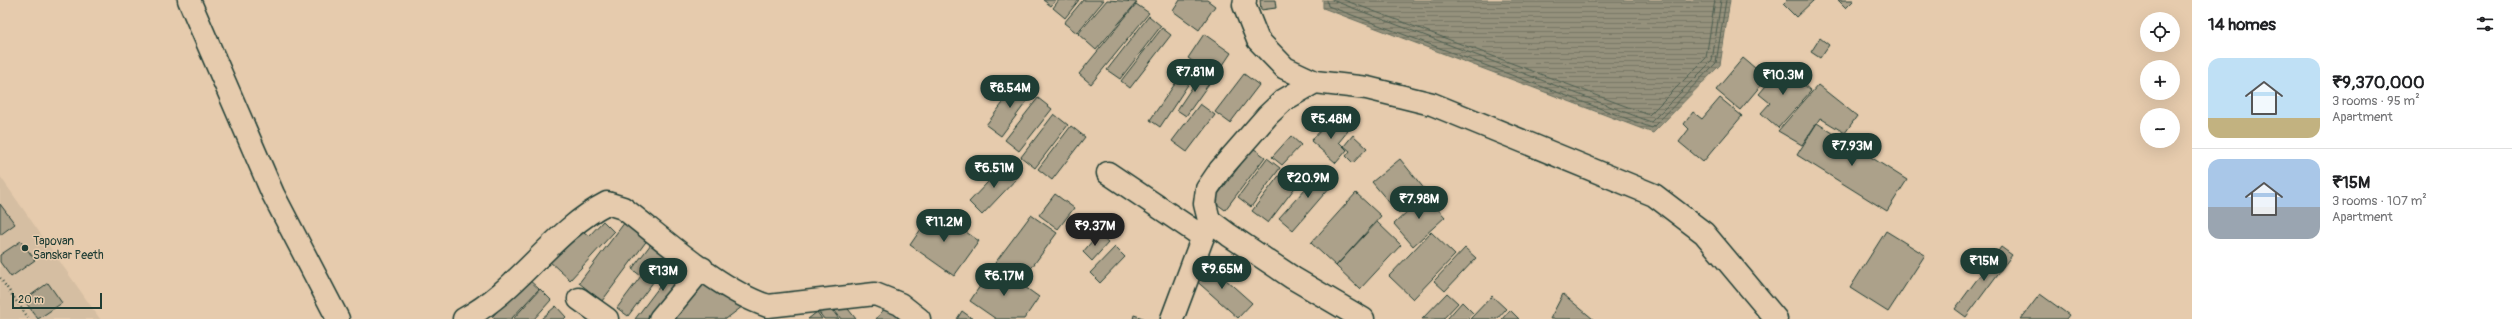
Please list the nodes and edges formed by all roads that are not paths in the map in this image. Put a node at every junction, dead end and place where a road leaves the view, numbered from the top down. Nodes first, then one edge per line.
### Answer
1 (189, 0) edge
2 (1245, 0) edge
3 (1315, 82) junction
4 (1108, 172) dead end
5 (1206, 229) junction
6 (702, 268) junction
7 (579, 299) dead end
8 (817, 301) junction
9 (338, 319) edge
10 (464, 319) edge
11 (607, 319) edge
12 (660, 319) edge
13 (789, 319) edge
14 (919, 319) edge
15 (1172, 319) edge
16 (1363, 319) edge
17 (1776, 319) edge

1 - 9 street
2 - 3 street
3 - 5 street
3 - 17 street
4 - 5 street
5 - 15 street
5 - 16 street
6 - 8 street
6 - 10 street
6 - 12 street
7 - 11 street
8 - 13 street
8 - 14 street

